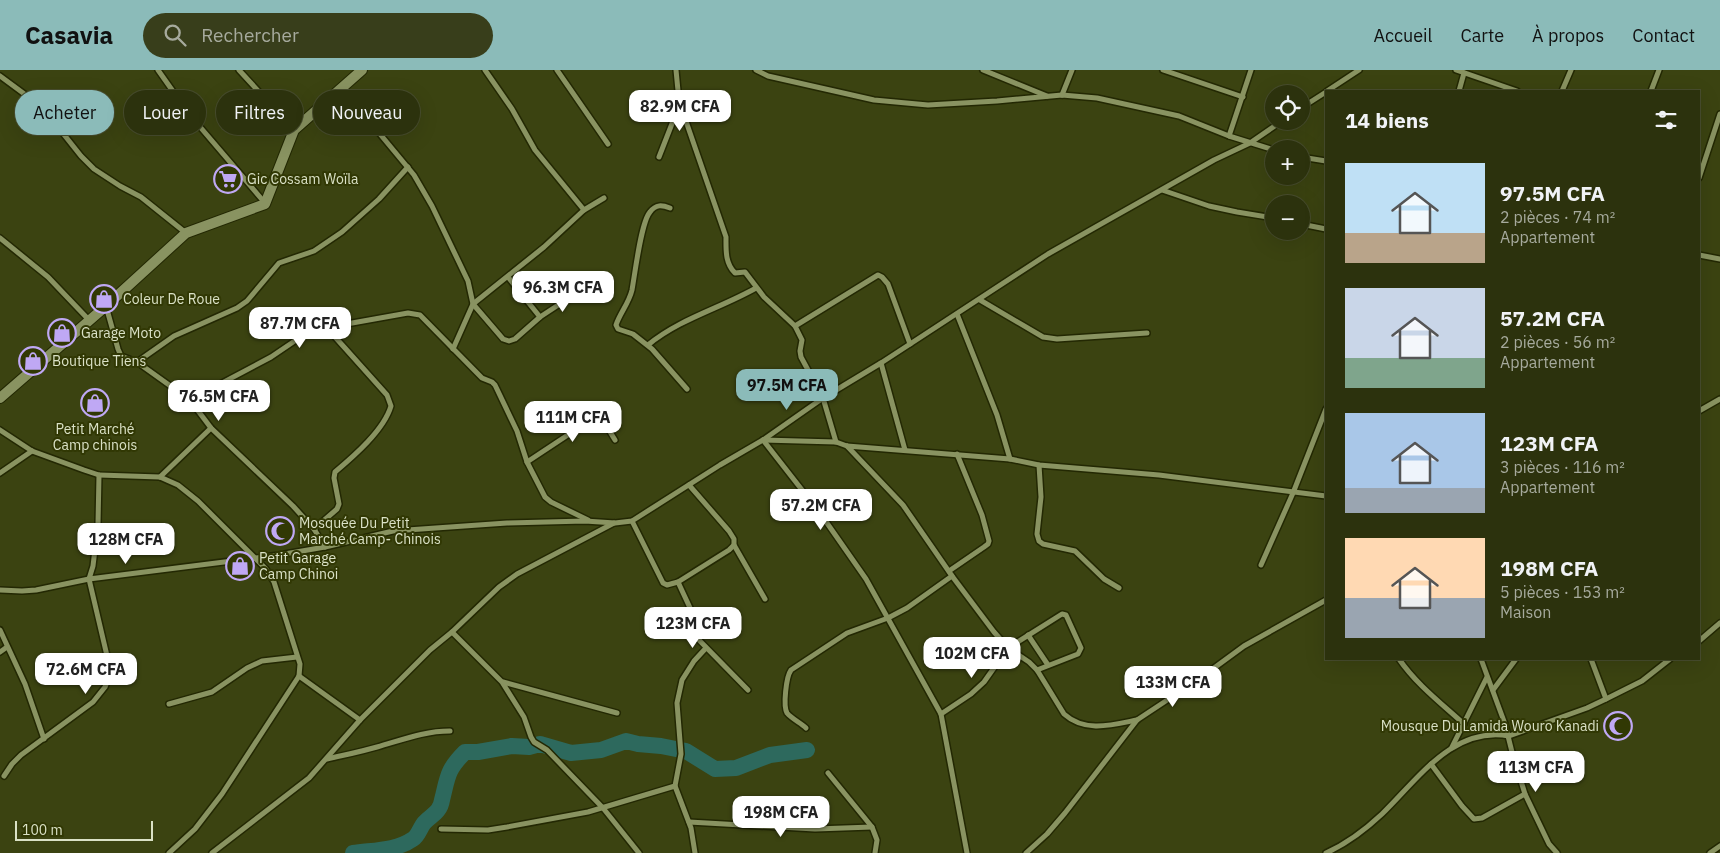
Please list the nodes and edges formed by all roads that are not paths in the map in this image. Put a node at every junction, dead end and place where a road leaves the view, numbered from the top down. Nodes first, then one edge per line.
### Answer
1 (158, 70) edge
2 (240, 70) edge
3 (362, 70) edge
4 (484, 70) edge
5 (557, 70) edge
6 (676, 70) edge
7 (756, 70) edge
8 (983, 70) edge
9 (1072, 70) edge
10 (1163, 70) edge
11 (1251, 70) edge
12 (1358, 70) edge
13 (1456, 70) edge
14 (1571, 70) edge
15 (1658, 70) edge
16 (1464, 72) junction
17 (0, 76) edge
18 (258, 90) edge
19 (339, 90) edge
20 (1330, 90) edge
21 (1459, 90) edge
22 (1514, 90) edge
23 (1562, 90) edge
24 (1651, 90) edge
25 (1325, 93) edge
26 (1062, 95) junction
27 (1050, 97) junction
28 (1243, 97) junction
29 (679, 101) junction
30 (1310, 102) edge
31 (313, 113) edge
32 (1720, 114) edge
33 (303, 122) edge
34 (1269, 130) edge
35 (292, 135) edge
36 (381, 135) edge
37 (1229, 136) junction
38 (1250, 143) junction
39 (608, 144) dead end
40 (1265, 147) edge
41 (659, 157) dead end
42 (1310, 158) edge
43 (1325, 161) edge
44 (408, 167) junction
45 (1700, 175) edge
46 (1162, 190) junction
47 (604, 198) dead end
48 (265, 204) junction
49 (670, 208) dead end
50 (584, 210) junction
51 (1265, 216) edge
52 (1310, 226) edge
53 (1325, 229) edge
54 (186, 233) junction
55 (0, 239) edge
56 (1700, 255) edge
57 (1720, 259) edge
58 (508, 277) junction
59 (606, 278) dead end
60 (756, 288) junction
61 (980, 300) junction
62 (473, 304) junction
63 (106, 306) junction
64 (957, 314) junction
65 (540, 317) junction
66 (89, 320) junction
67 (795, 326) junction
68 (327, 328) junction
69 (1147, 333) dead end
70 (910, 344) junction
71 (648, 345) junction
72 (453, 349) junction
73 (137, 362) junction
74 (881, 363) junction
75 (687, 389) dead end
76 (0, 398) edge
77 (823, 398) junction
78 (1720, 399) edge
79 (190, 400) junction
80 (1700, 410) edge
81 (1325, 412) edge
82 (212, 428) junction
83 (0, 430) edge
84 (615, 440) dead end
85 (763, 440) junction
86 (836, 442) junction
87 (847, 446) junction
88 (905, 450) junction
89 (32, 451) junction
90 (957, 454) junction
91 (1010, 459) junction
92 (527, 462) junction
93 (1038, 465) junction
94 (0, 473) edge
95 (98, 474) junction
96 (160, 477) junction
97 (688, 485) junction
98 (1293, 493) junction
99 (1325, 496) edge
100 (591, 521) junction
101 (632, 521) junction
102 (615, 523) junction
103 (314, 529) junction
104 (734, 545) junction
105 (326, 547) junction
106 (253, 558) junction
107 (1261, 565) dead end
108 (950, 573) junction
109 (89, 579) junction
110 (678, 582) junction
111 (1119, 588) dead end
112 (0, 590) edge
113 (765, 599) dead end
114 (1325, 601) edge
115 (888, 618) junction
116 (1720, 623) edge
117 (0, 630) edge
118 (452, 632) junction
119 (1028, 635) junction
120 (1700, 640) edge
121 (6, 647) junction
122 (706, 648) junction
123 (1008, 648) junction
124 (0, 652) edge
125 (297, 656) junction
126 (1400, 660) edge
127 (1481, 660) edge
128 (1515, 660) edge
129 (1592, 660) edge
130 (1669, 660) edge
131 (1048, 665) junction
132 (1037, 670) junction
133 (299, 676) junction
134 (1488, 677) junction
135 (502, 682) junction
136 (748, 690) dead end
137 (1492, 690) junction
138 (1606, 699) junction
139 (169, 704) dead end
140 (617, 713) dead end
141 (941, 714) junction
142 (360, 720) junction
143 (1137, 720) junction
144 (1464, 724) junction
145 (806, 728) dead end
146 (450, 731) dead end
147 (1509, 736) junction
148 (44, 739) junction
149 (1452, 747) junction
150 (326, 760) junction
151 (1431, 764) junction
152 (828, 773) dead end
153 (4, 776) dead end
154 (675, 786) junction
155 (1525, 794) junction
156 (603, 808) junction
157 (689, 822) junction
158 (872, 828) junction
159 (442, 829) dead end
160 (1720, 848) edge
161 (169, 853) edge
162 (212, 853) edge
163 (639, 853) edge
164 (695, 853) edge
165 (875, 853) edge
166 (967, 853) edge
167 (1026, 853) edge
168 (1326, 853) edge
169 (1557, 853) edge
170 (1710, 853) edge

1 - 48 street
2 - 18 street
3 - 19 main road
4 - 50 street
5 - 39 street
6 - 29 street
7 - 27 street
8 - 27 street
9 - 26 street
10 - 28 street
11 - 28 street
12 - 20 street
13 - 16 street
14 - 23 street
15 - 24 street
16 - 21 street
16 - 22 street
17 - 54 street
25 - 30 street
26 - 27 street
26 - 37 street
28 - 37 street
29 - 41 street
29 - 60 street
31 - 33 main road
32 - 45 street
34 - 38 street
35 - 48 main road
36 - 44 street
37 - 38 street
38 - 40 street
38 - 46 street
42 - 43 street
44 - 62 street
44 - 73 street
46 - 51 street
46 - 61 street
47 - 50 street
48 - 54 main road
49 - 71 street
50 - 58 street
52 - 53 street
54 - 63 main road
55 - 66 street
56 - 57 street
58 - 62 street
58 - 65 street
59 - 65 street
60 - 67 street
60 - 71 street
61 - 64 street
61 - 69 street
62 - 65 street
62 - 72 street
63 - 66 main road
63 - 73 street
64 - 70 street
64 - 91 street
66 - 76 main road
67 - 70 street
67 - 77 street
68 - 72 street
68 - 79 street
68 - 103 street
70 - 74 street
71 - 75 street
72 - 92 street
73 - 79 street
74 - 77 street
74 - 88 street
77 - 85 street
77 - 86 street
78 - 80 street
79 - 82 street
81 - 98 street
82 - 96 street
82 - 103 street
83 - 89 street
84 - 92 street
85 - 86 street
85 - 97 street
85 - 115 street
86 - 87 street
87 - 88 street
87 - 108 street
88 - 90 street
89 - 94 street
89 - 95 street
90 - 91 street
90 - 108 street
91 - 93 street
92 - 100 street
93 - 98 street
93 - 111 street
95 - 96 street
95 - 109 street
96 - 106 street
97 - 101 street
97 - 104 street
98 - 99 street
98 - 107 street
100 - 102 street
100 - 105 street
101 - 102 street
101 - 110 street
102 - 118 street
103 - 105 street
104 - 110 street
104 - 113 street
105 - 106 street
106 - 109 street
106 - 125 street
108 - 115 street
108 - 123 street
109 - 112 street
109 - 148 street
110 - 122 street
114 - 143 street
115 - 141 street
115 - 145 street
116 - 120 street
117 - 121 street
118 - 135 street
118 - 142 street
119 - 123 street
119 - 131 street
119 - 131 street
121 - 124 street
121 - 148 street
122 - 136 street
122 - 154 street
123 - 132 street
123 - 141 street
125 - 133 street
125 - 139 street
126 - 144 street
127 - 134 street
128 - 137 street
129 - 138 street
130 - 138 street
131 - 132 street
132 - 143 street
133 - 142 street
133 - 161 street
134 - 137 street
134 - 144 street
135 - 140 street
135 - 156 street
137 - 147 street
138 - 147 street
141 - 166 street
142 - 150 street
143 - 167 street
144 - 149 street
146 - 150 street
147 - 149 street
147 - 155 street
148 - 153 street
149 - 151 street
150 - 162 street
151 - 155 street
151 - 168 street
152 - 158 street
154 - 156 street
154 - 157 street
155 - 169 street
156 - 159 street
156 - 163 street
157 - 158 street
157 - 164 street
158 - 165 street
160 - 170 street

